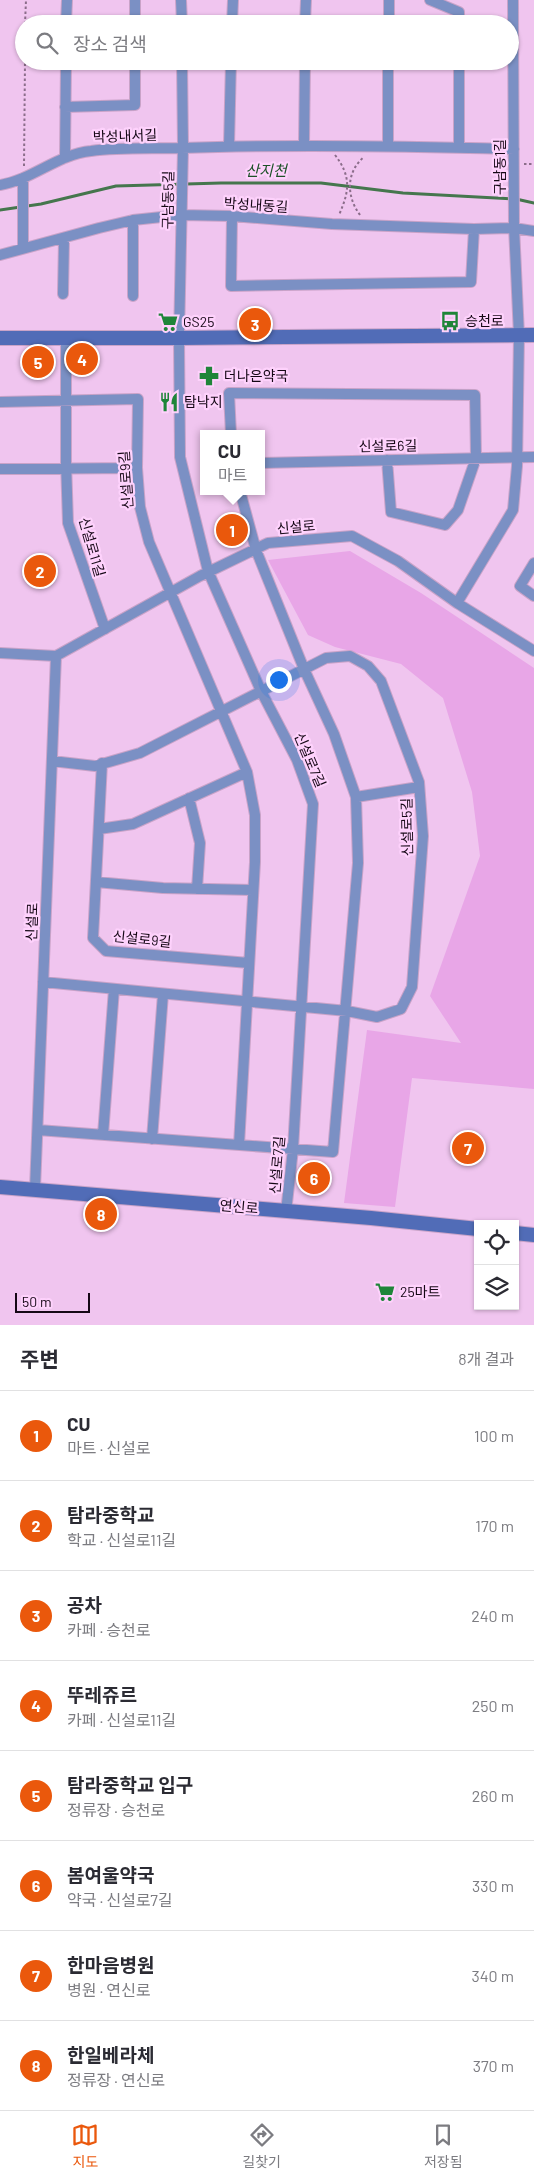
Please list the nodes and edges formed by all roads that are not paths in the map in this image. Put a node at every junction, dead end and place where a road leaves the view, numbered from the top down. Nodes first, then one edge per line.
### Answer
1 (67, 0) edge
2 (135, 0) edge
3 (181, 0) edge
4 (233, 0) edge
5 (306, 0) edge
6 (389, 0) edge
7 (430, 0) edge
8 (513, 0) edge
9 (66, 15) edge
10 (135, 15) edge
11 (182, 15) edge
12 (232, 15) edge
13 (305, 15) edge
14 (389, 15) edge
15 (459, 15) edge
16 (513, 15) edge
17 (66, 70) edge
18 (135, 70) edge
19 (182, 70) edge
20 (231, 70) edge
21 (305, 70) edge
22 (388, 70) edge
23 (459, 70) edge
24 (513, 70) edge
25 (66, 107) junction
26 (304, 145) junction
27 (388, 145) junction
28 (229, 146) junction
29 (459, 147) junction
30 (183, 148) junction
31 (514, 149) junction
32 (65, 158) junction
33 (24, 178) junction
34 (0, 185) edge
35 (182, 211) junction
36 (232, 216) junction
37 (133, 220) junction
38 (514, 227) junction
39 (474, 228) junction
40 (534, 231) edge
41 (64, 239) junction
42 (23, 248) junction
43 (0, 255) edge
44 (63, 294) dead end
45 (133, 296) dead end
46 (519, 334) junction
47 (534, 335) edge
48 (0, 338) edge
49 (66, 338) junction
50 (179, 338) junction
51 (66, 400) junction
52 (0, 402) edge
53 (231, 430) edge
54 (517, 456) junction
55 (534, 457) edge
56 (476, 458) junction
57 (387, 460) junction
58 (265, 463) edge
59 (137, 468) junction
60 (0, 469) edge
61 (67, 470) junction
62 (241, 495) edge
63 (256, 550) junction
64 (534, 563) edge
65 (208, 571) junction
66 (170, 592) junction
67 (534, 596) edge
68 (457, 603) junction
69 (105, 629) junction
70 (534, 651) edge
71 (0, 653) edge
72 (56, 656) junction
73 (304, 669) junction
74 (261, 691) junction
75 (221, 712) junction
76 (52, 761) junction
77 (102, 764) junction
78 (247, 772) junction
79 (419, 787) junction
80 (356, 797) junction
81 (189, 798) junction
82 (98, 828) junction
83 (96, 882) junction
84 (197, 889) junction
85 (253, 890) junction
86 (249, 963) junction
87 (43, 982) junction
88 (114, 989) junction
89 (163, 994) junction
90 (247, 1002) junction
91 (301, 1008) junction
92 (346, 1011) junction
93 (38, 1130) junction
94 (104, 1135) junction
95 (152, 1139) junction
96 (239, 1145) junction
97 (293, 1149) junction
98 (0, 1186) edge
99 (35, 1189) junction
100 (286, 1212) junction
101 (474, 1229) edge
102 (519, 1233) edge
103 (534, 1235) edge

1 - 9 street
2 - 10 street
3 - 11 street
4 - 12 street
5 - 13 street
6 - 14 street
7 - 15 street
8 - 16 street, 구남동1길
17 - 25 street
18 - 25 street
19 - 30 street, 구남동5길
20 - 28 street
21 - 26 street
22 - 27 street
23 - 29 street
24 - 31 street, 구남동1길
25 - 32 street
26 - 27 street, 박성내서길
26 - 28 street, 박성내서길
27 - 29 street, 박성내서길
28 - 30 street, 박성내서길
29 - 31 street, 박성내서길
30 - 32 street, 박성내서길
30 - 35 street, 구남동5길
31 - 38 street, 구남동1길
32 - 33 street, 박성내서길
33 - 34 street, 박성내서길
33 - 42 street
35 - 36 street, 박성내동길
35 - 37 street, 박성내동길
35 - 50 street, 구남동5길
36 - 39 street, 박성내동길
36 - 39 street
37 - 41 street, 박성내동길
37 - 45 street
38 - 39 street, 박성내동길
38 - 40 street, 박성내동길
38 - 46 street, 구남동1길
41 - 42 street, 박성내동길
41 - 44 street
42 - 43 street, 박성내동길
46 - 47 main road
46 - 50 main road
46 - 54 street, 구남동1길
48 - 49 main road
49 - 50 main road
49 - 51 street, 신설로11길
50 - 65 street, 신설로7길
51 - 52 street, 신설로9길
51 - 59 street, 신설로9길
51 - 61 street, 신설로11길
53 - 56 street
54 - 55 street, 신설로6길
54 - 56 street, 신설로6길
54 - 68 street, 구남동1길
56 - 57 street, 신설로6길
56 - 57 street
57 - 58 street, 신설로6길
59 - 61 street
59 - 66 street, 신설로9길
60 - 61 street
61 - 69 street, 신설로11길
62 - 63 street
63 - 65 street, 신설로
63 - 68 street, 신설로
63 - 73 street
64 - 67 street
65 - 66 street, 신설로
65 - 74 street, 신설로7길
66 - 69 street, 신설로
66 - 75 street, 신설로9길
68 - 70 street, 신설로
69 - 72 street, 신설로
71 - 72 street
72 - 76 street, 신설로
73 - 74 street
73 - 79 street, 신설로5길
73 - 80 street
74 - 75 street
74 - 91 street, 신설로7길
75 - 77 street
75 - 78 street, 신설로9길
76 - 77 street
76 - 87 street, 신설로
77 - 82 street, 신설로9길
78 - 81 street
78 - 85 street, 신설로9길
79 - 80 street
79 - 92 street, 신설로5길
80 - 92 street
81 - 82 street
81 - 84 street
82 - 83 street, 신설로9길
83 - 84 street
83 - 86 street, 신설로9길
84 - 85 street
85 - 86 street, 신설로9길
86 - 90 street, 신설로9길
87 - 88 street, 신설로5길
87 - 93 street, 신설로
88 - 89 street, 신설로5길
88 - 94 street
89 - 90 street, 신설로5길
89 - 95 street
90 - 91 street, 신설로5길
90 - 96 street, 신설로9길
91 - 92 street, 신설로5길
91 - 97 street, 신설로7길
92 - 97 street
93 - 94 street
93 - 99 street, 신설로
94 - 95 street
95 - 96 street
96 - 97 street
97 - 100 street, 신설로7길
98 - 99 main road, 연신로
99 - 100 main road, 연신로
100 - 101 main road, 연신로
102 - 103 main road

